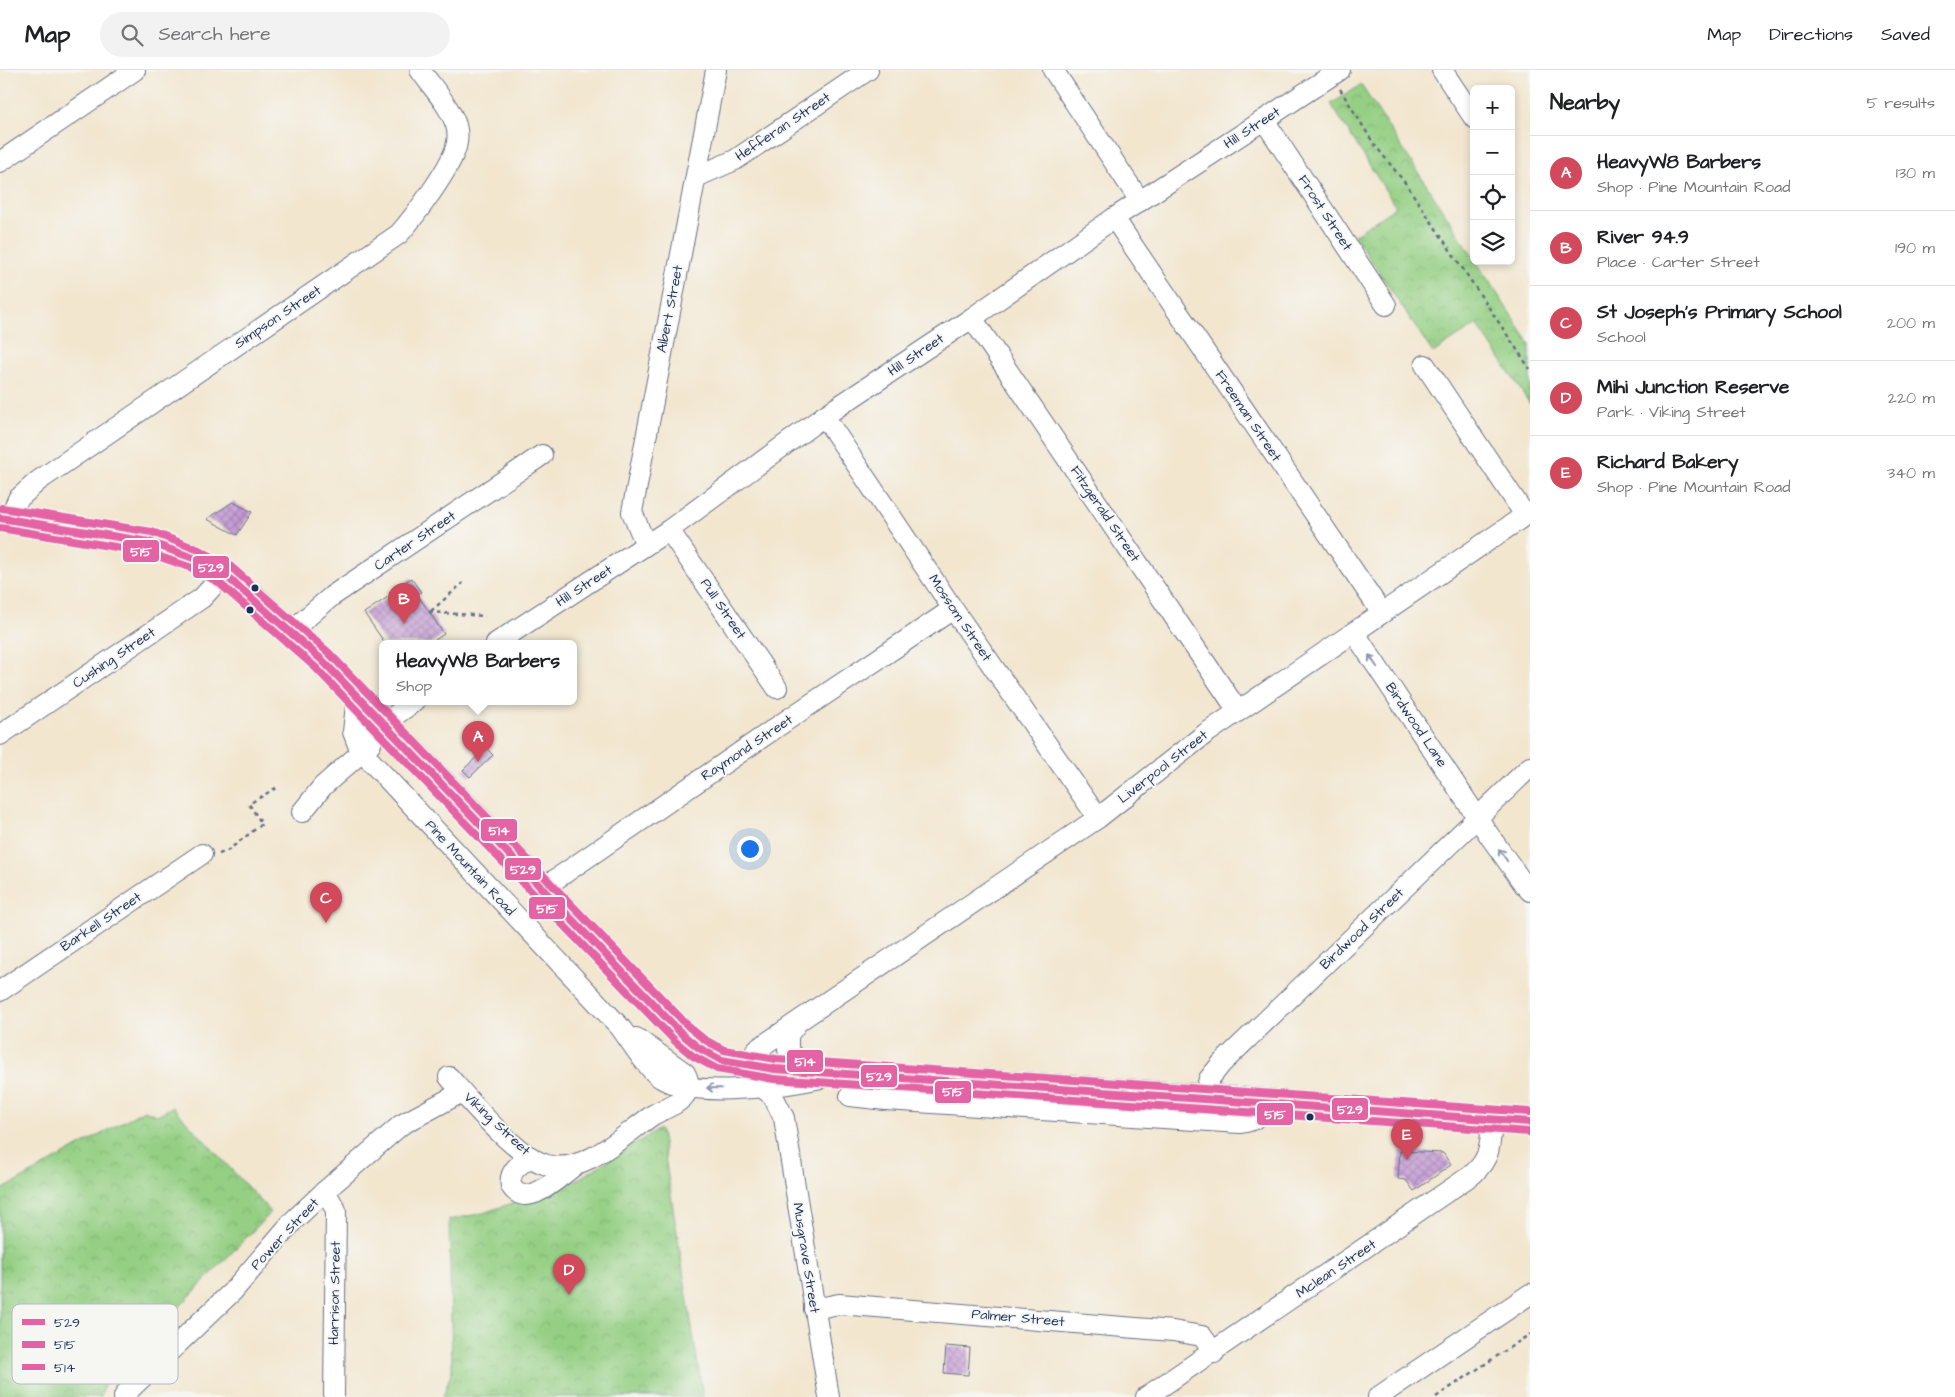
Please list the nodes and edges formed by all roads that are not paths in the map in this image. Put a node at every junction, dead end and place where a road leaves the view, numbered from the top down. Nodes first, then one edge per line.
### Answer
1 (136, 70) edge
2 (420, 70) edge
3 (716, 70) edge
4 (868, 70) edge
5 (1053, 70) edge
6 (1442, 70) edge
7 (1339, 78) edge
8 (1470, 112) edge
9 (1264, 120) junction
10 (0, 162) edge
11 (696, 176) junction
12 (1140, 201) junction
13 (1114, 218) junction
14 (1386, 305) dead end
15 (972, 318) junction
16 (1425, 365) dead end
17 (824, 416) junction
18 (542, 455) dead end
19 (1527, 513) edge
20 (4, 518) edge
21 (669, 530) junction
22 (646, 545) junction
23 (224, 574) junction
24 (953, 609) junction
25 (1382, 613) junction
26 (291, 631) junction
27 (1354, 632) junction
28 (501, 640) edge
29 (777, 688) dead end
30 (357, 696) junction
31 (409, 705) edge
32 (1238, 711) junction
33 (383, 724) junction
34 (0, 736) edge
35 (361, 751) junction
36 (1530, 767) edge
37 (302, 812) dead end
38 (1478, 817) junction
39 (1098, 818) junction
40 (202, 854) dead end
41 (543, 888) junction
42 (1530, 891) edge
43 (0, 991) edge
44 (797, 1023) junction
45 (683, 1035) junction
46 (756, 1050) dead end
47 (658, 1069) junction
48 (449, 1077) dead end
49 (806, 1081) junction
50 (844, 1085) junction
51 (688, 1087) junction
52 (763, 1088) junction
53 (462, 1092) junction
54 (1204, 1098) junction
55 (1266, 1102) junction
56 (654, 1115) junction
57 (784, 1118) junction
58 (1492, 1119) junction
59 (1530, 1122) edge
60 (531, 1157) junction
61 (578, 1164) junction
62 (325, 1191) junction
63 (1530, 1294) edge
64 (814, 1309) junction
65 (178, 1343) edge
66 (1214, 1352) junction
67 (135, 1384) edge
68 (124, 1397) edge
69 (334, 1397) edge
70 (829, 1397) edge
71 (1146, 1397) edge
72 (1378, 1397) edge

1 - 10 street
2 - 20 street, Simpson Street
3 - 11 street, Albert Street
4 - 11 street, Hefferan Street
5 - 12 street
6 - 8 street
7 - 9 street, Hill Street
9 - 12 street, Hill Street
9 - 14 street, Frost Street
11 - 22 street, Albert Street
12 - 13 street, Hill Street
13 - 15 street, Hill Street
13 - 25 street, Freeman Street
15 - 17 street, Hill Street
15 - 32 street, Fitzgerald Street
16 - 19 street
17 - 21 street, Hill Street
17 - 24 street, Mossom Street
18 - 26 street, Carter Street
19 - 25 street, Liverpool Street
20 - 23 main road
21 - 22 street, Hill Street
21 - 29 street, Pull Street
22 - 28 street, Hill Street
23 - 26 main road
23 - 34 street, Cushing Street
24 - 39 street, Mossom Street
24 - 41 street, Raymond Street
25 - 27 street, Liverpool Street
26 - 30 main road
27 - 32 street, Liverpool Street
38 -> 27 street, Birdwood Lane
30 - 33 main road
30 - 35 street, Pine Mountain Road
31 - 33 street
32 - 39 street, Liverpool Street
33 - 35 street
33 - 41 main road
35 - 37 street
35 - 47 street, Pine Mountain Road
36 - 38 street, Birdwood Street
42 -> 38 street, Birdwood Lane
38 - 54 street, Birdwood Street
39 - 44 street, Liverpool Street
40 - 43 street, Barkell Street
41 - 45 main road
44 - 46 street, Liverpool Street
44 - 50 street
45 - 47 street
45 - 50 main road
47 - 51 street, Pine Mountain Road
47 - 56 street
48 - 53 street, Viking Street
49 - 50 street
49 - 52 street
49 - 57 street, Musgrave Street
50 - 54 main road
50 - 55 street
52 -> 51 street
51 - 56 street, Viking Street
52 - 57 street, Musgrave Street
53 - 60 street, Viking Street
53 - 62 street, Power Street
54 - 55 main road
55 - 58 main road
56 - 61 street, Viking Street
57 - 64 street, Musgrave Street
58 - 59 main road
58 - 66 street, Mclean Street
60 - 61 street, Viking Street
60 - 61 street
62 - 65 street, Power Street
62 - 69 street, Harrison Street
63 - 72 street
64 - 66 street, Palmer Street
64 - 70 street, Musgrave Street
66 - 71 street, Mclean Street
67 - 68 street, Power Street

